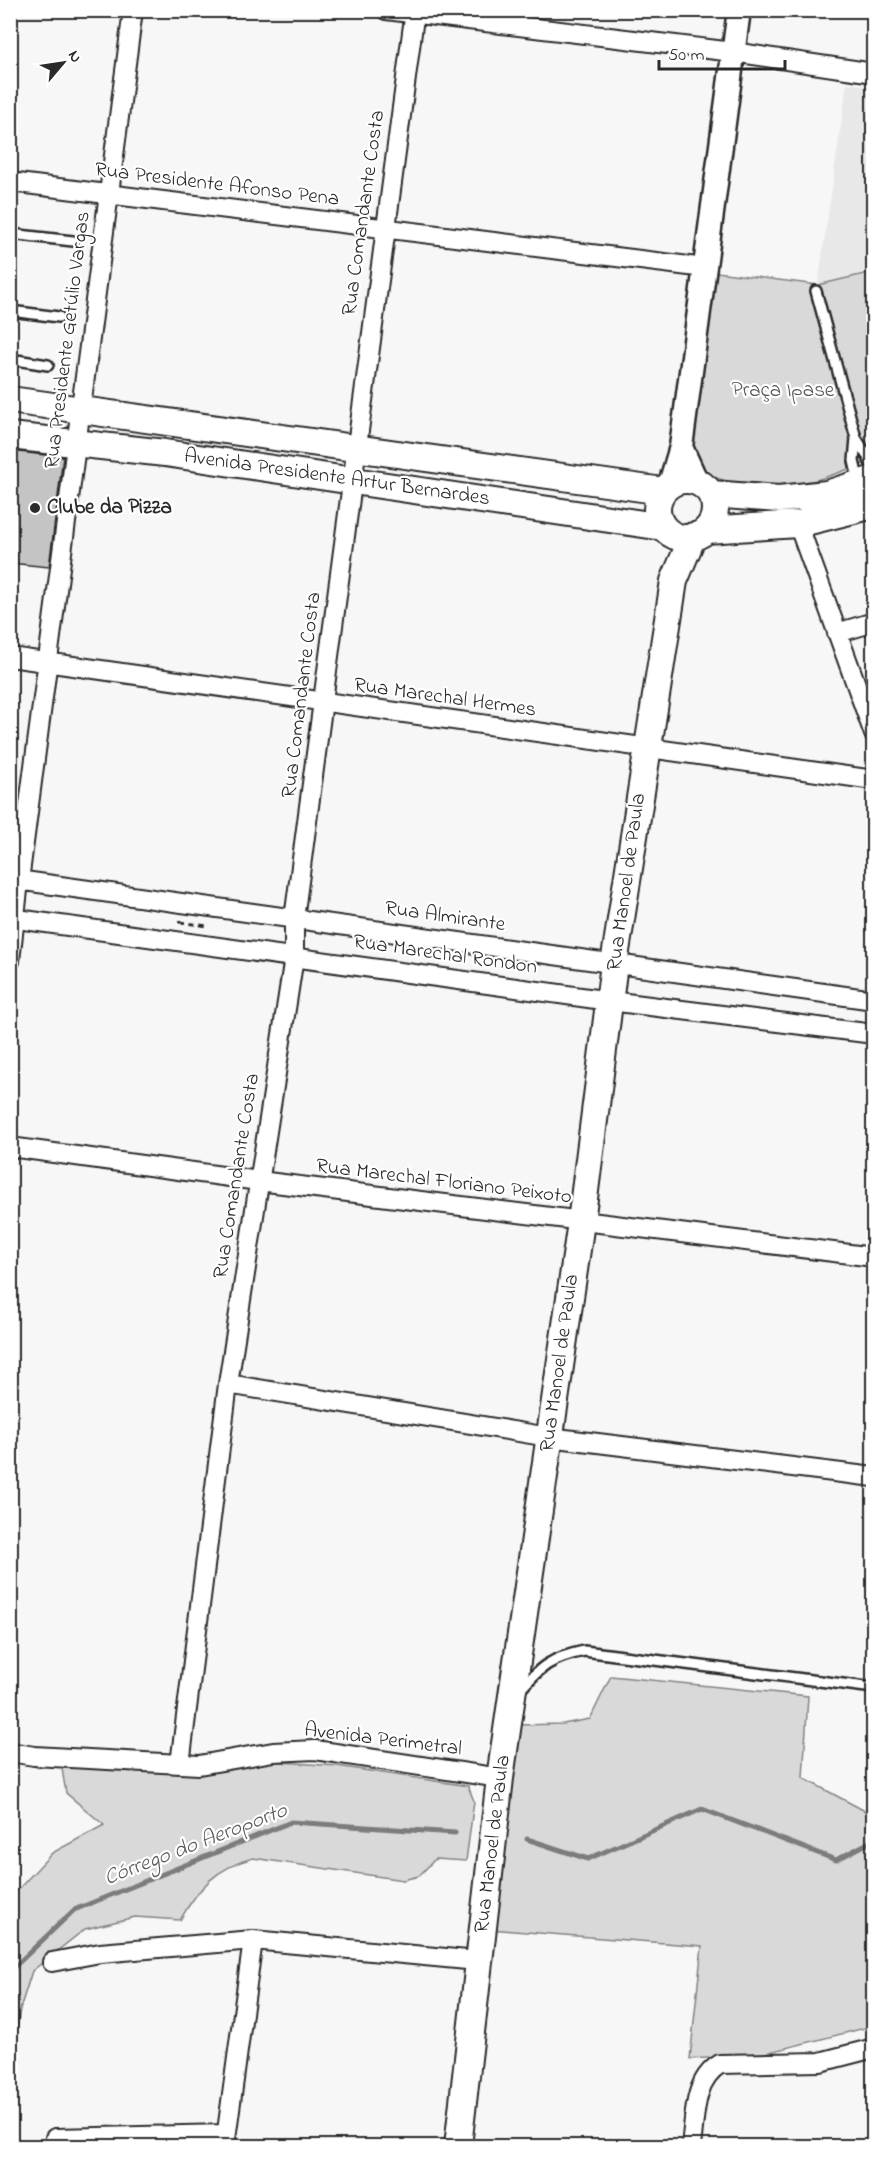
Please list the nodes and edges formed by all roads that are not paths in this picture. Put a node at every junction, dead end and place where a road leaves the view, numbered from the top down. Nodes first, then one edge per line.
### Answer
1 (134, 10) edge
2 (386, 10) edge
3 (739, 10) edge
4 (415, 12) edge
5 (733, 52) junction
6 (873, 73) edge
7 (10, 182) edge
8 (109, 194) junction
9 (384, 228) junction
10 (10, 234) edge
11 (73, 241) dead end
12 (705, 268) junction
13 (816, 291) dead end
14 (10, 311) edge
15 (59, 318) dead end
16 (10, 359) edge
17 (48, 364) dead end
18 (10, 400) edge
19 (81, 408) junction
20 (10, 436) edge
21 (856, 438) junction
22 (78, 442) junction
23 (357, 447) junction
24 (681, 447) junction
25 (869, 478) edge
26 (352, 480) junction
27 (666, 488) junction
28 (704, 488) junction
29 (873, 505) edge
30 (798, 524) junction
31 (683, 531) junction
32 (873, 622) edge
33 (837, 633) junction
34 (10, 657) edge
35 (49, 662) junction
36 (325, 704) junction
37 (873, 734) edge
38 (647, 748) junction
39 (873, 780) edge
40 (15, 880) edge
41 (13, 918) edge
42 (294, 919) junction
43 (294, 957) junction
44 (10, 961) edge
45 (614, 964) junction
46 (873, 1000) edge
47 (610, 1001) junction
48 (873, 1034) edge
49 (10, 1147) edge
50 (259, 1181) junction
51 (581, 1222) junction
52 (873, 1257) edge
53 (228, 1384) junction
54 (549, 1437) junction
55 (873, 1477) edge
56 (873, 1688) edge
57 (513, 1698) junction
58 (10, 1752) edge
59 (180, 1764) junction
60 (500, 1778) junction
61 (253, 1940) junction
62 (478, 1961) junction
63 (52, 1962) dead end
64 (873, 2048) edge
65 (225, 2140) edge
66 (55, 2146) edge
67 (458, 2146) edge
68 (692, 2146) edge

1 - 8 street, Rua Presidente Getúlio Vargas
2 - 4 street
3 - 5 street
4 - 5 street
4 - 9 street, Rua Comandante Costa
5 - 6 street
5 - 12 street
7 - 8 street, Rua Presidente Afonso Pena
8 - 9 street, Rua Presidente Afonso Pena
8 - 19 street, Rua Presidente Getúlio Vargas
9 - 12 street, Rua Presidente Afonso Pena
9 - 23 street, Rua Comandante Costa
10 - 11 lane
12 - 24 street
13 - 21 lane
14 - 15 lane
16 - 17 lane
18 - 19 main road, Avenida Presidente Artur Bernardes
19 - 22 street, Rua Presidente Getúlio Vargas
19 - 23 main road, Avenida Presidente Artur Bernardes
20 - 22 main road, Avenida Presidente Artur Bernardes
21 - 25 lane
21 - 25 lane
22 - 26 main road, Avenida Presidente Artur Bernardes
22 - 35 street, Rua Presidente Getúlio Vargas
23 - 26 street, Rua Comandante Costa
23 - 27 main road, Avenida Presidente Artur Bernardes
24 - 27 street
24 - 28 street
25 - 28 main road
26 - 31 main road, Avenida Presidente Artur Bernardes
26 - 36 street, Rua Comandante Costa
27 - 28 main road
27 - 31 main road
28 - 31 main road
29 - 30 main road, Avenida Presidente Artur Bernardes
30 - 31 main road, Avenida Presidente Artur Bernardes
30 - 33 street
31 - 38 main road, Rua Manoel de Paula
32 - 33 street
33 - 37 street
34 - 35 street, Rua Marechal Hermes
35 - 36 street, Rua Marechal Hermes
35 - 40 street, Rua Presidente Getúlio Vargas
36 - 38 street, Rua Marechal Hermes
36 - 42 street, Rua Comandante Costa
38 - 39 street, Rua Marechal Hermes
38 - 45 main road, Rua Manoel de Paula
40 - 41 street, Rua Presidente Getúlio Vargas
40 - 42 street, Rua Almirante
41 - 43 street, Rua Marechal Rondon
41 - 44 street, Rua Presidente Getúlio Vargas
42 - 43 street, Rua Comandante Costa
42 - 45 street, Rua Almirante
43 - 47 street, Rua Marechal Rondon
43 - 50 street, Rua Comandante Costa
45 - 46 street, Rua Almirante
45 - 47 main road, Rua Manoel de Paula
47 - 48 street, Rua Marechal Rondon
47 - 51 main road, Rua Manoel de Paula
49 - 50 street, Rua Marechal Floriano Peixoto
50 - 51 street, Rua Marechal Floriano Peixoto
50 - 53 street, Rua Comandante Costa
51 - 52 street, Rua Marechal Floriano Peixoto
51 - 54 main road, Rua Manoel de Paula
53 - 54 street
53 - 59 street, Rua Comandante Costa
54 - 55 street
54 - 57 main road, Rua Manoel de Paula
56 - 57 lane
57 - 60 main road, Rua Manoel de Paula
58 - 59 street, Avenida Perimetral
59 - 60 street, Avenida Perimetral
60 - 62 main road, Rua Manoel de Paula
61 - 62 street
61 - 63 street
61 - 65 street
62 - 67 main road, Rua Manoel de Paula
64 - 68 street
65 - 66 street

